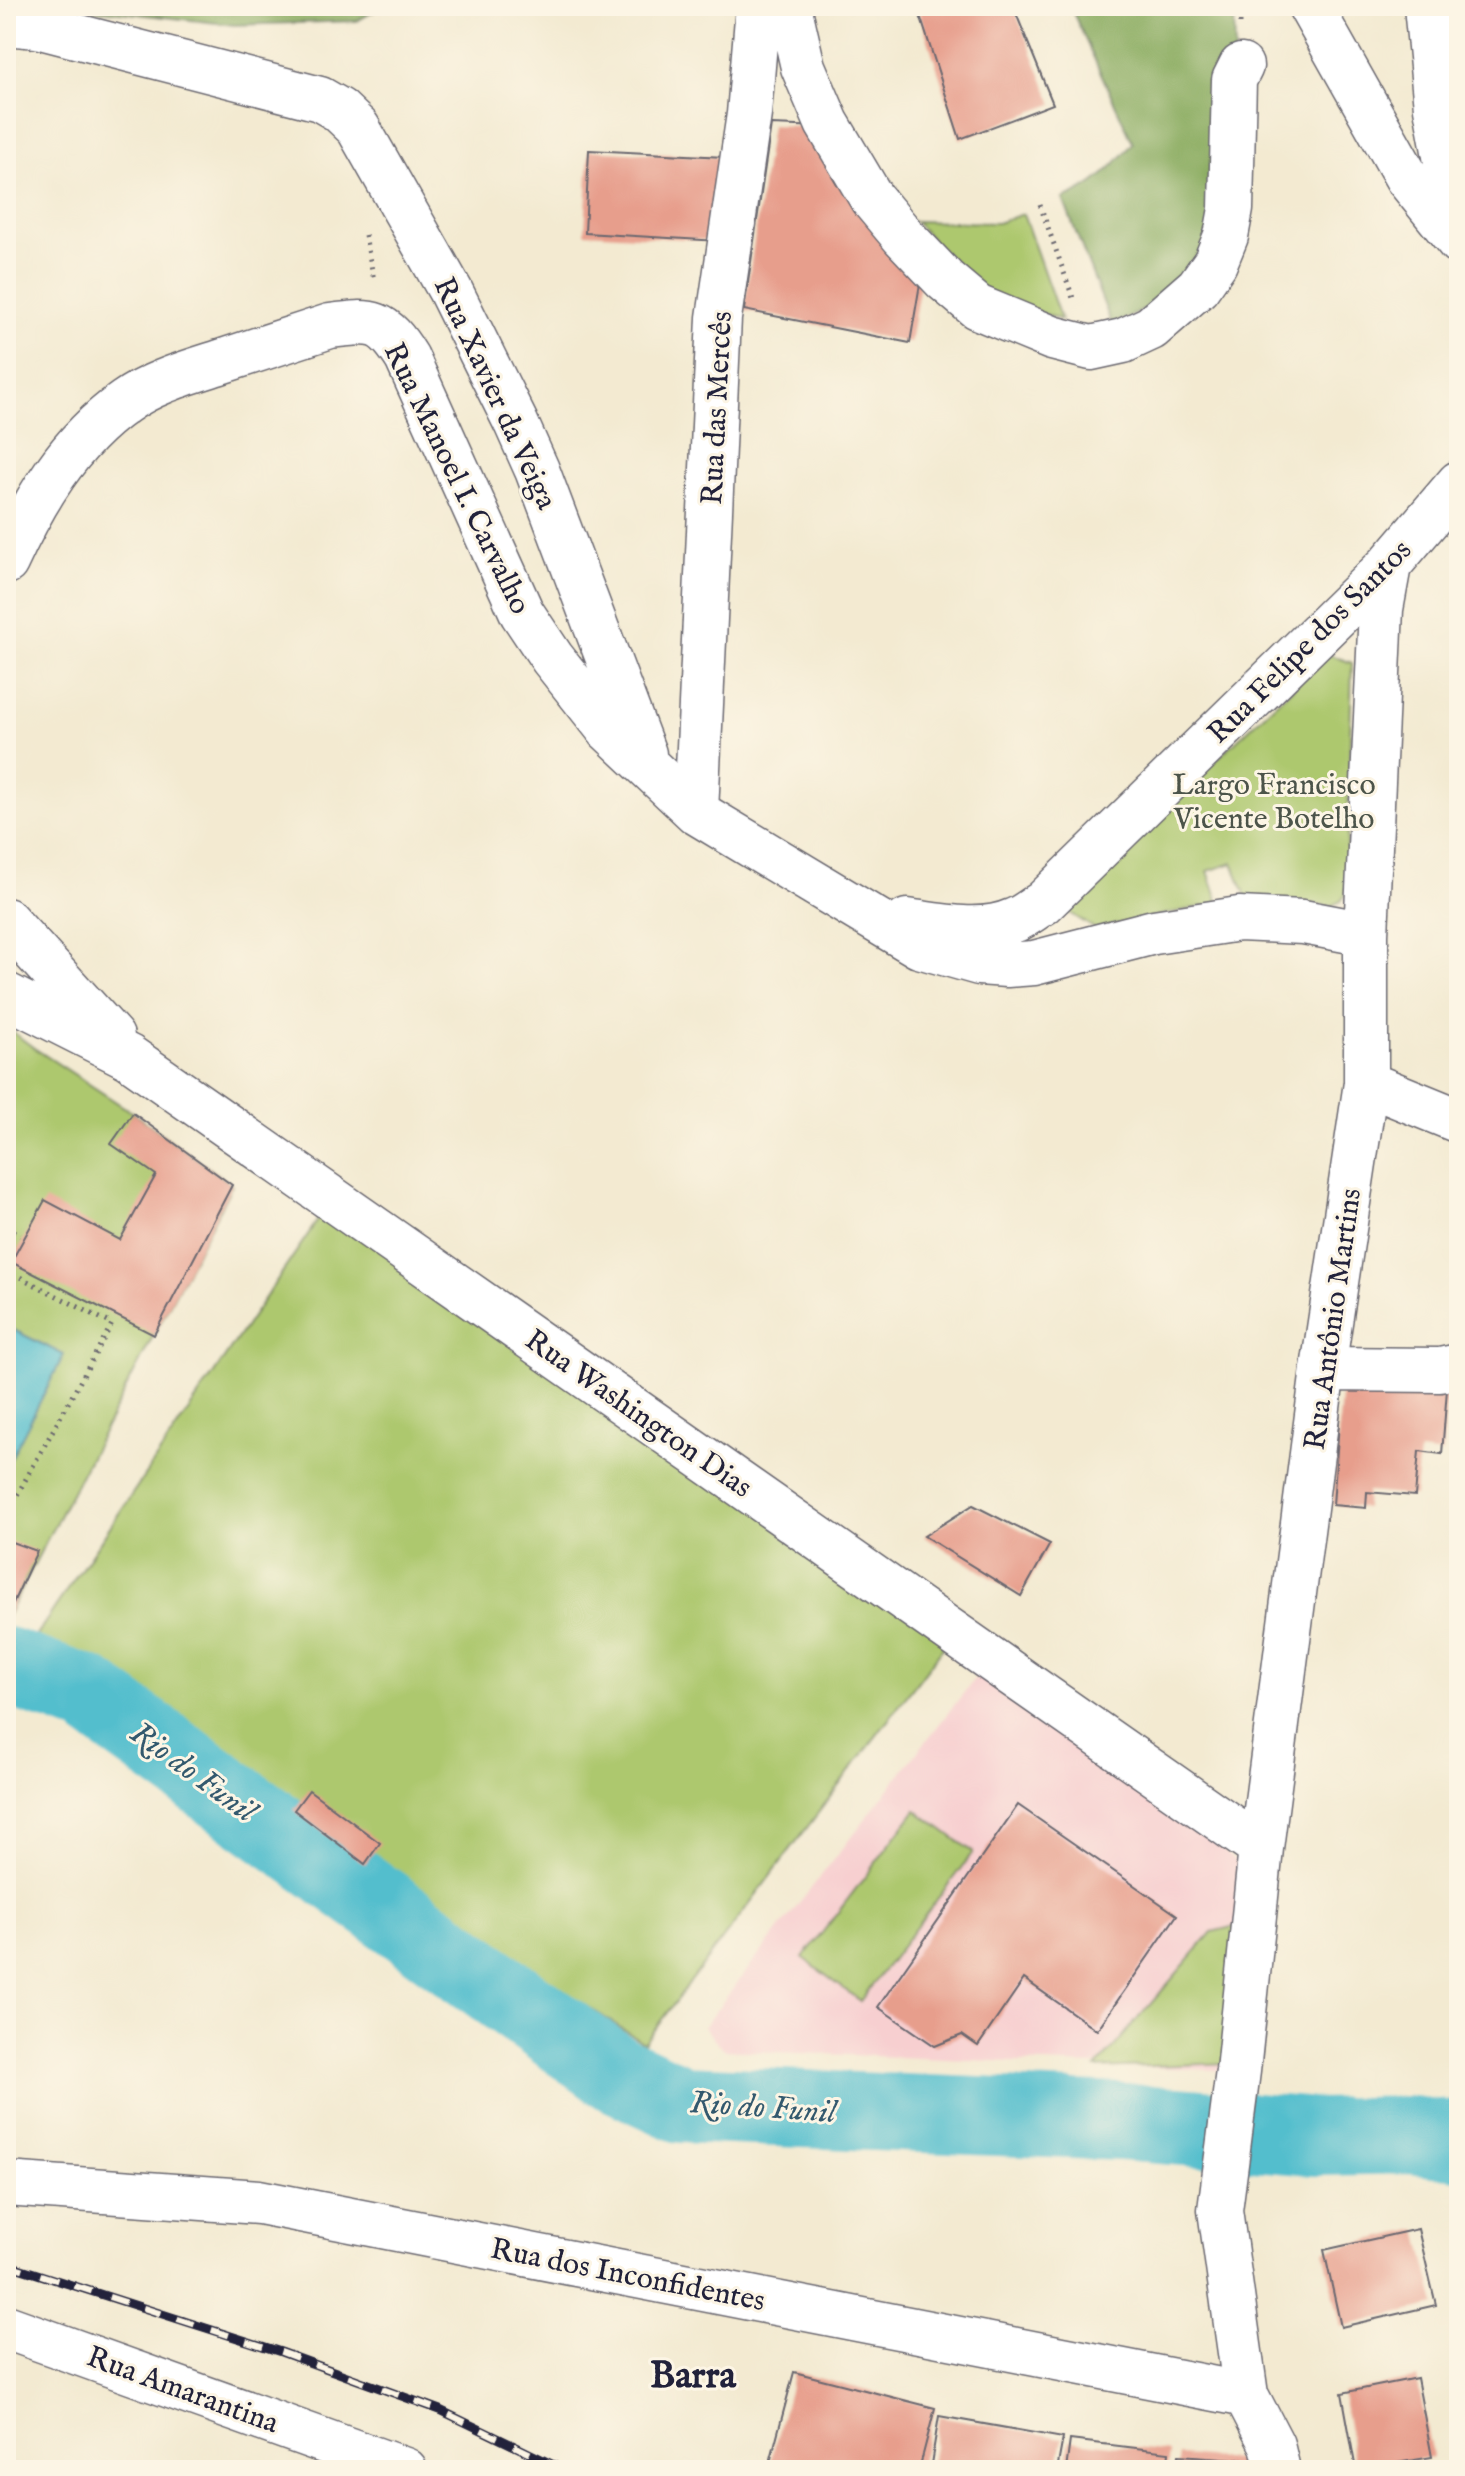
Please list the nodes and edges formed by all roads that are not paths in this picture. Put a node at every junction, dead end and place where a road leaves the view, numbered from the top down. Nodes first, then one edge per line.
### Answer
1 (758, 6) edge
2 (789, 6) edge
3 (1310, 6) edge
4 (1426, 6) edge
5 (6, 23) edge
6 (1241, 66) dead end
7 (1459, 232) edge
8 (1459, 242) edge
9 (1459, 483) edge
10 (6, 562) edge
11 (1389, 565) junction
12 (651, 772) junction
13 (696, 812) junction
14 (869, 915) junction
15 (6, 920) edge
16 (1366, 934) junction
17 (6, 995) edge
18 (129, 1057) junction
19 (1366, 1083) junction
20 (1459, 1121) edge
21 (1459, 1366) edge
22 (1323, 1369) junction
23 (1261, 1848) junction
24 (6, 2184) edge
25 (6, 2327) edge
26 (1246, 2395) junction
27 (1288, 2467) edge
28 (405, 2470) edge

1 - 13 street, Rua das Mercês
2 - 6 street
3 - 8 street
4 - 7 street
5 - 12 street, Rua Xavier da Veiga
9 - 11 street, Rua Felipe dos Santos
10 - 12 street, Rua Manoel I. Carvalho
11 - 14 street, Rua Felipe dos Santos
11 - 16 street, Rua Antônio Martins
12 - 13 street, Rua Xavier da Veiga
13 - 14 street, Rua Xavier da Veiga
14 - 16 street, Rua Xavier da Veiga
15 - 18 street
16 - 19 street, Rua Antônio Martins
17 - 18 street, Rua Washington Dias
18 - 23 street, Rua Washington Dias
19 - 20 street
19 - 22 street, Rua Antônio Martins
21 - 22 street
22 - 23 street, Rua Antônio Martins
23 - 26 street, Rua Antônio Martins
24 - 26 street, Rua dos Inconfidentes
25 - 28 street, Rua Amarantina
26 - 27 street, Rua Antônio Martins

